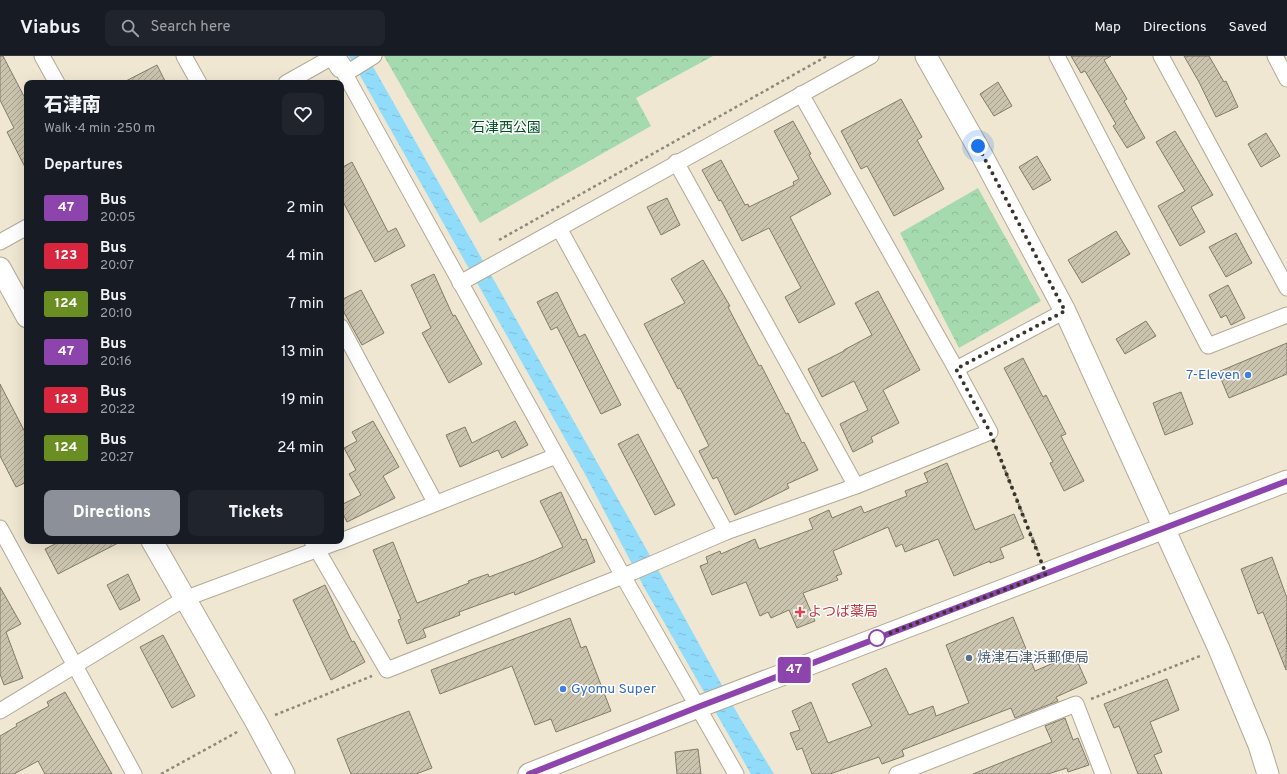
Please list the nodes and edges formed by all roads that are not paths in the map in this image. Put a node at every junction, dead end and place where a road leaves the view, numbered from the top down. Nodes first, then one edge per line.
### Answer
1 (42, 56) edge
2 (184, 56) edge
3 (374, 56) edge
4 (871, 56) edge
5 (926, 56) edge
6 (1057, 56) edge
7 (1161, 56) edge
8 (1275, 56) edge
9 (338, 63) edge
10 (1287, 79) edge
11 (55, 80) edge
12 (197, 80) edge
13 (294, 80) edge
14 (800, 94) junction
15 (676, 162) junction
16 (559, 228) junction
17 (24, 229) edge
18 (0, 242) edge
19 (0, 268) edge
20 (464, 281) junction
21 (1287, 288) edge
22 (1065, 311) junction
23 (24, 312) edge
24 (1287, 315) edge
25 (344, 333) edge
26 (956, 369) junction
27 (556, 456) junction
28 (1287, 481) edge
29 (856, 486) junction
30 (435, 502) junction
31 (0, 528) edge
32 (1163, 528) junction
33 (726, 532) junction
34 (344, 539) edge
35 (154, 544) edge
36 (324, 544) edge
37 (314, 546) edge
38 (628, 574) junction
39 (184, 599) junction
40 (76, 666) junction
41 (702, 705) junction
42 (0, 711) edge
43 (134, 774) edge
44 (284, 774) edge
45 (529, 774) edge
46 (736, 774) edge
47 (897, 774) edge
48 (1103, 774) edge
49 (1268, 774) edge

1 - 11 street
2 - 12 street
3 - 9 street
4 - 14 street
5 - 22 street
6 - 24 street
7 - 21 street
8 - 10 street
9 - 13 street
9 - 20 street
14 - 15 street
14 - 26 street
15 - 16 street
15 - 29 street
16 - 20 street
16 - 33 street
17 - 18 street
19 - 23 street
20 - 27 street
22 - 26 street
22 - 32 street
25 - 30 street
26 - 29 street
27 - 30 street
27 - 38 street
28 - 32 street
29 - 33 street
30 - 34 street
31 - 40 street
32 - 41 street
32 - 49 street
33 - 38 street
35 - 39 street
36 - 37 street
37 - 38 street
37 - 39 street
38 - 41 street
39 - 40 street
39 - 44 street
40 - 42 street
40 - 43 street
41 - 45 street
41 - 46 street
47 - 48 street

